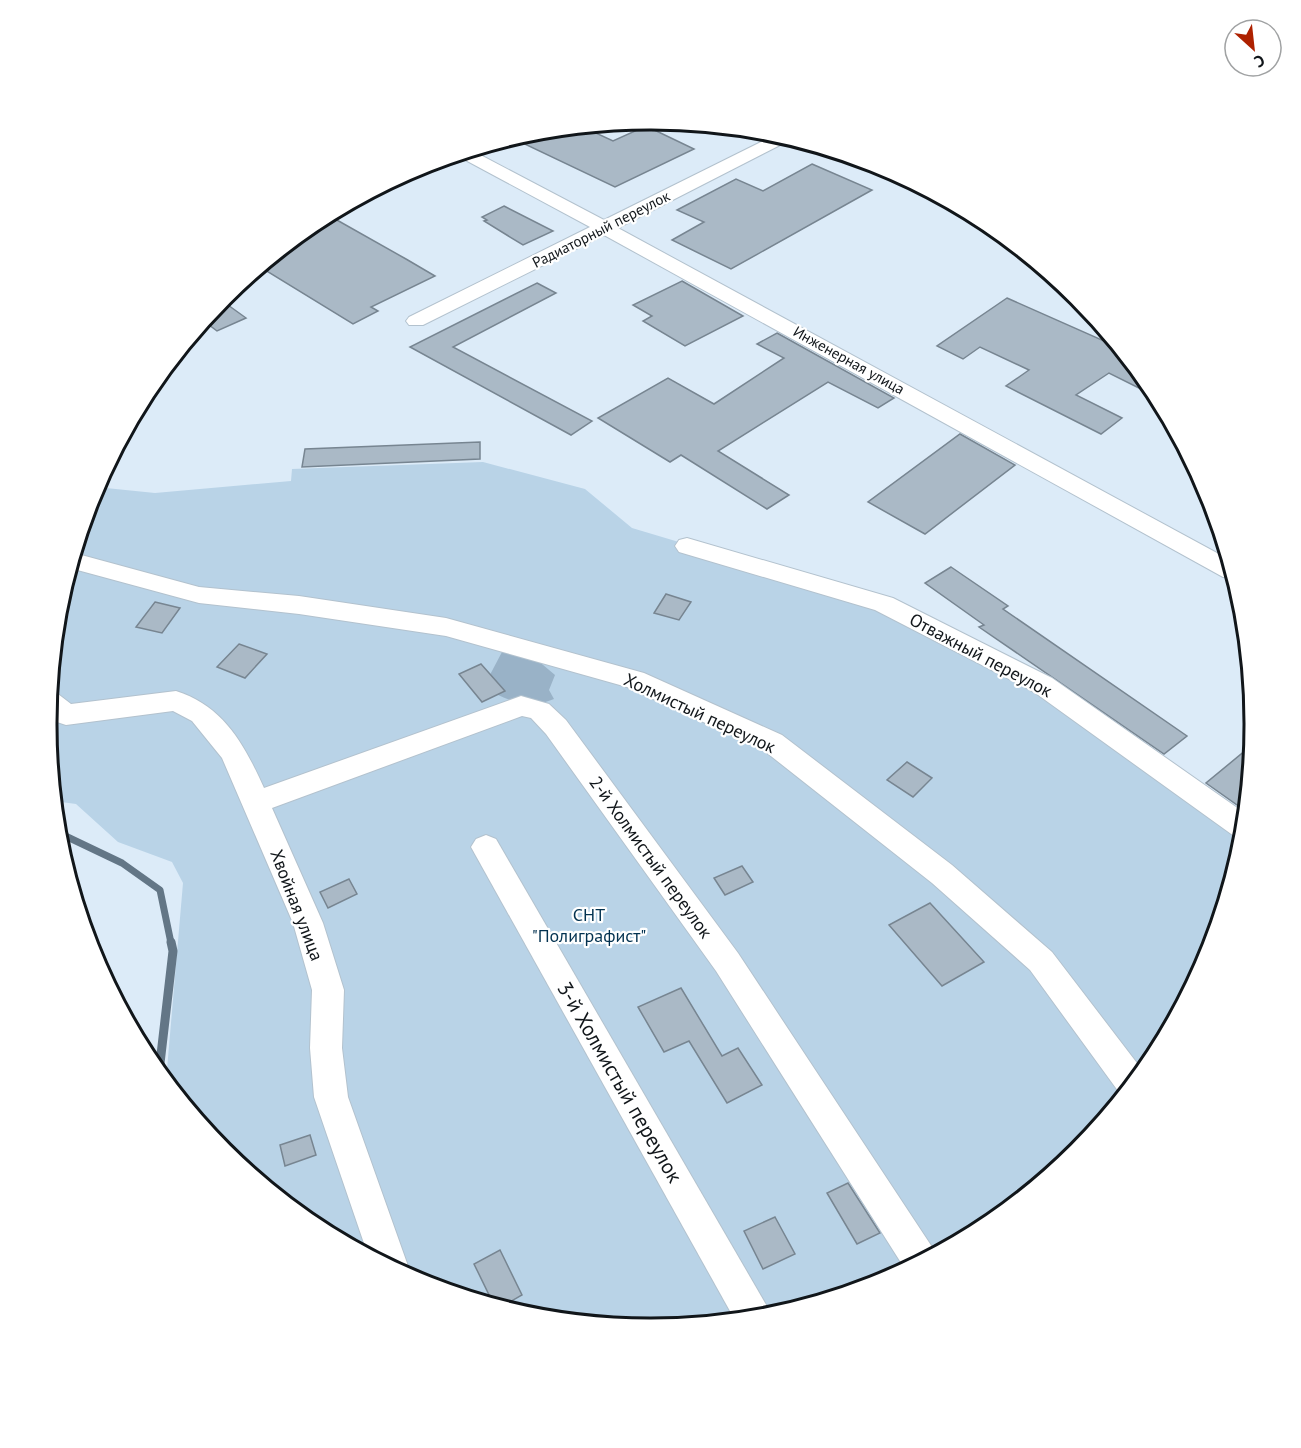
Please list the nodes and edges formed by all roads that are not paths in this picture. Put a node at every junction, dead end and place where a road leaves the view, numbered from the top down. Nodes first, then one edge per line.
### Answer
1 (770, 143) edge
2 (473, 158) edge
3 (605, 228) junction
4 (416, 321) dead end
5 (687, 546) dead end
6 (79, 563) edge
7 (1223, 566) edge
8 (57, 708) edge
9 (255, 803) junction
10 (1236, 822) edge
11 (486, 847) dead end
12 (1128, 1076) edge
13 (917, 1254) edge
14 (386, 1255) edge
15 (748, 1309) edge

1 - 3 street, Радиаторный переулок
2 - 3 street, Инженерная улица
3 - 4 street, Радиаторный переулок
3 - 7 street, Инженерная улица
5 - 10 street, Отважный переулок
6 - 12 street, Холмистый переулок
8 - 9 street, Хвойная улица
9 - 13 street, 2-й Холмистый переулок
9 - 14 street, Хвойная улица
11 - 15 street, 3-й Холмистый переулок

